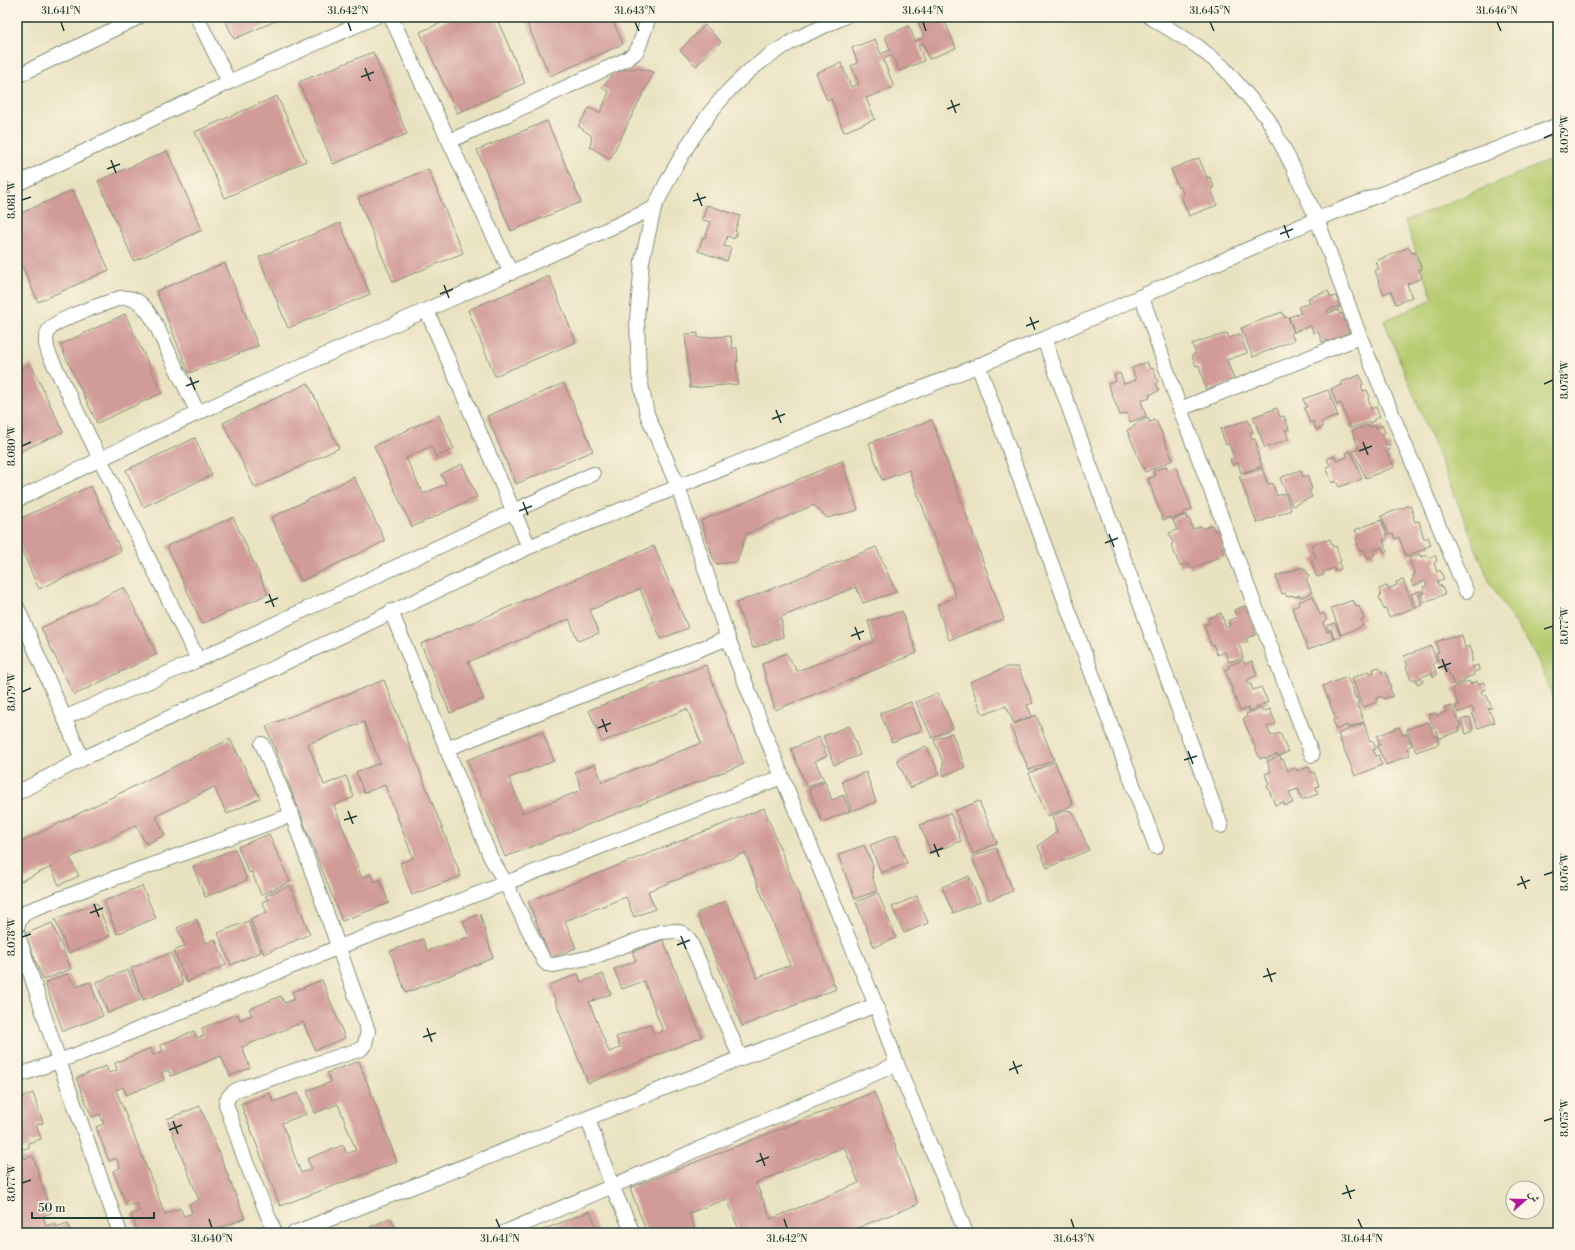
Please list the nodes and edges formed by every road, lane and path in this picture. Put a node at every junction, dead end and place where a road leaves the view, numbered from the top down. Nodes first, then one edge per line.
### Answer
1 (139, 17) edge
2 (197, 17) edge
3 (375, 17) edge
4 (391, 17) edge
5 (649, 17) edge
6 (844, 17) edge
7 (1150, 17) edge
8 (824, 21) edge
9 (17, 76) edge
10 (230, 82) junction
11 (1558, 125) edge
12 (450, 141) junction
13 (17, 184) edge
14 (654, 208) junction
15 (1318, 219) junction
16 (511, 273) junction
17 (1142, 297) junction
18 (427, 311) junction
19 (1360, 337) junction
20 (1044, 339) junction
21 (978, 366) junction
22 (1180, 409) junction
23 (198, 413) junction
24 (101, 458) junction
25 (593, 474) dead end
26 (678, 487) junction
27 (17, 500) edge
28 (514, 512) junction
29 (529, 546) junction
30 (1466, 591) dead end
31 (17, 607) edge
32 (391, 611) junction
33 (728, 638) junction
34 (198, 660) junction
35 (64, 718) junction
36 (262, 744) dead end
37 (446, 749) junction
38 (1312, 755) dead end
39 (82, 759) junction
40 (782, 777) junction
41 (17, 793) edge
42 (292, 816) junction
43 (1221, 826) dead end
44 (1156, 847) dead end
45 (506, 884) junction
46 (17, 930) edge
47 (339, 947) junction
48 (876, 1006) junction
49 (741, 1059) junction
50 (59, 1061) junction
51 (897, 1064) junction
52 (17, 1076) edge
53 (588, 1119) junction
54 (612, 1186) junction
55 (120, 1233) edge
56 (274, 1233) edge
57 (294, 1233) edge
58 (502, 1233) edge
59 (632, 1233) edge
60 (966, 1233) edge

1 - 9 street
2 - 10 street
3 - 10 street
4 - 12 street
5 - 12 street
6 - 8 street
7 - 15 street
8 - 14 street
10 - 13 street
11 - 15 street
12 - 16 street
14 - 16 street
14 - 26 street
15 - 17 street
15 - 19 street
16 - 18 street
17 - 20 street
17 - 22 street
18 - 23 street
18 - 28 street
19 - 22 street
19 - 30 street
20 - 21 street
20 - 43 street
21 - 26 street
21 - 44 street
22 - 38 street
23 - 24 street
23 - 24 street
24 - 27 street
24 - 34 street
25 - 28 street
26 - 29 street
26 - 33 street
28 - 29 street
28 - 34 street
29 - 32 street
31 - 35 street
32 - 37 street
32 - 39 street
33 - 37 street
33 - 40 street
34 - 35 street
35 - 39 street
36 - 42 street
37 - 45 street
39 - 41 street
40 - 45 street
40 - 48 street
42 - 46 street
42 - 47 street
45 - 47 street
45 - 49 street
46 - 50 street
47 - 50 street
47 - 56 street
48 - 49 street
48 - 51 street
49 - 53 street
50 - 52 street
50 - 55 street
51 - 54 street
51 - 60 street
53 - 54 street
53 - 57 street
54 - 58 street
54 - 59 street

